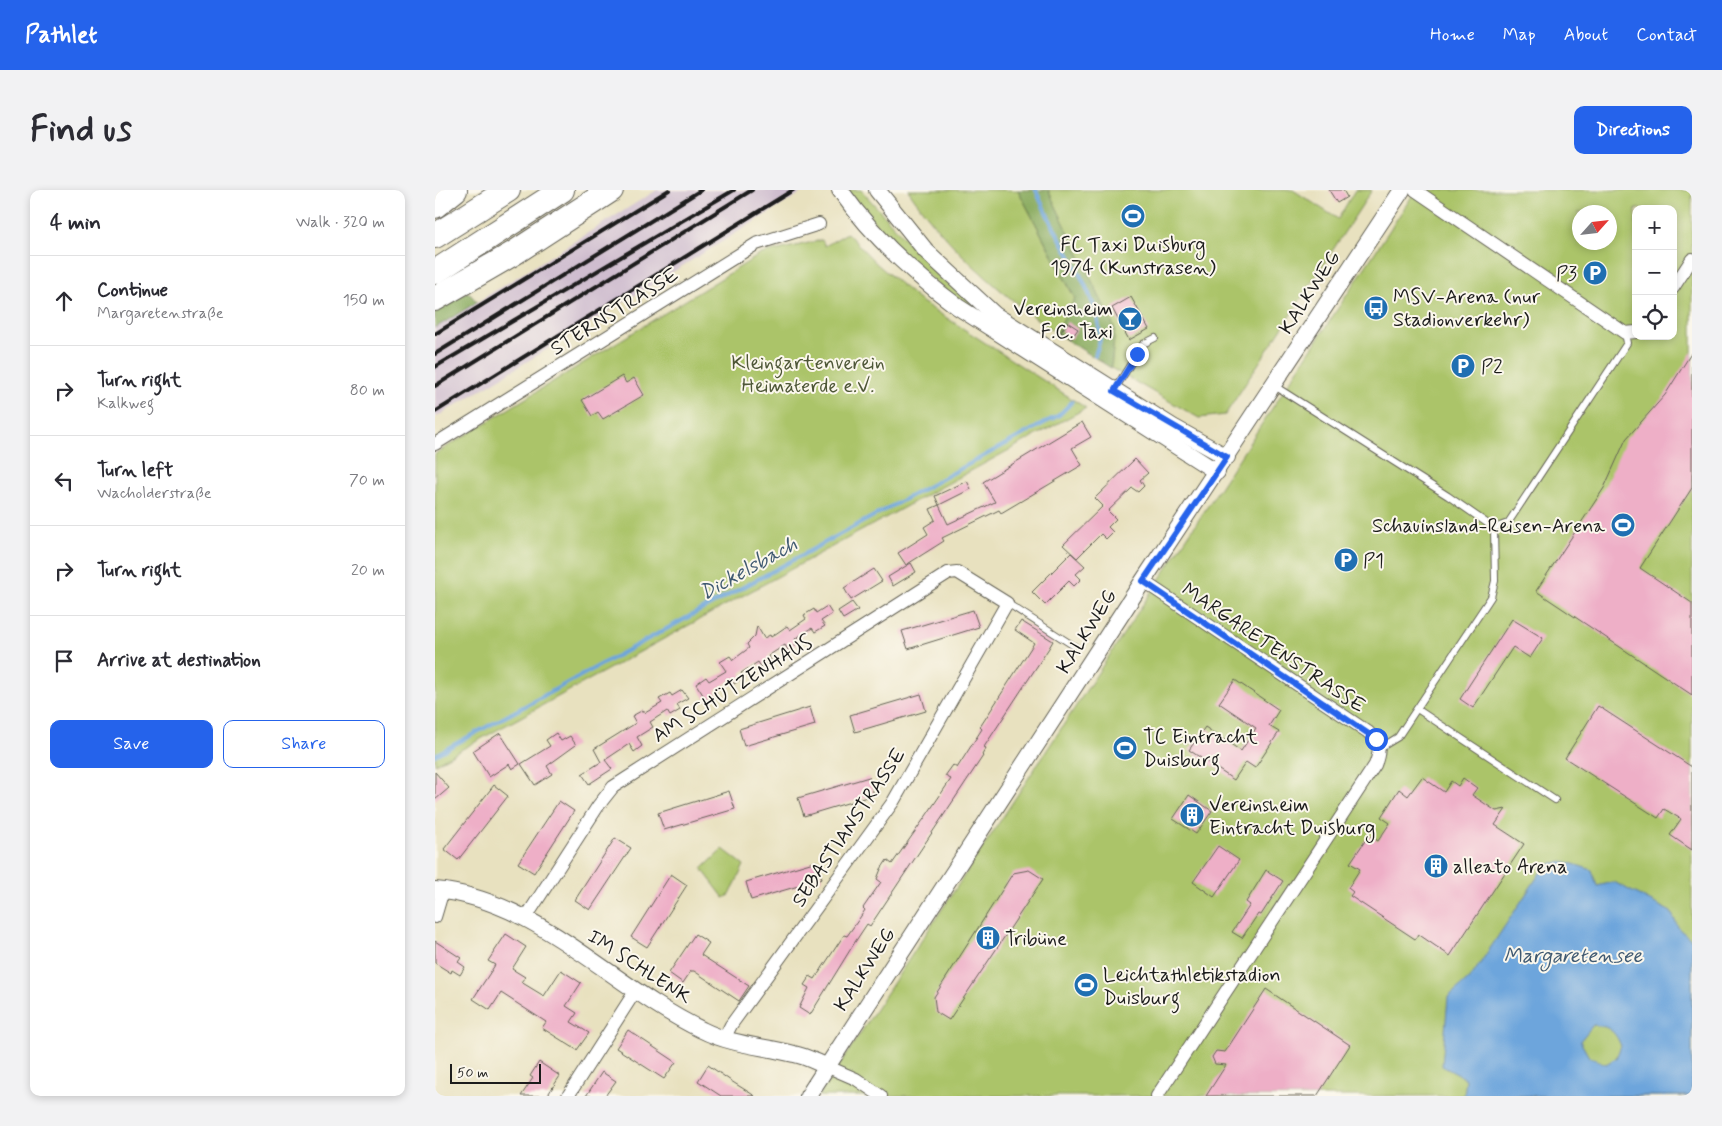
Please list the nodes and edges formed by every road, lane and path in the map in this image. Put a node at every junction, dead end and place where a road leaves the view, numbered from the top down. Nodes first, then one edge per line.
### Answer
1 (455, 190) edge
2 (508, 190) edge
3 (563, 190) edge
4 (611, 190) edge
5 (840, 190) edge
6 (877, 190) edge
7 (1402, 190) edge
8 (1415, 190) edge
9 (435, 206) edge
10 (819, 224) dead end
11 (435, 236) edge
12 (1692, 259) edge
13 (435, 272) edge
14 (1677, 282) edge
15 (435, 298) edge
16 (1630, 332) edge
17 (1155, 338) dead end
18 (1273, 385) junction
19 (1114, 391) junction
20 (435, 444) edge
21 (1227, 457) junction
22 (1217, 472) junction
23 (1494, 528) junction
24 (1143, 581) junction
25 (1007, 603) junction
26 (1074, 646) dead end
27 (1417, 709) junction
28 (1380, 748) junction
29 (1555, 800) dead end
30 (439, 890) edge
31 (435, 917) edge
32 (525, 919) junction
33 (636, 990) junction
34 (724, 1039) junction
35 (826, 1066) junction
36 (567, 1096) edge
37 (808, 1096) edge
38 (881, 1096) edge
39 (1157, 1096) edge

1 - 9 highway
2 - 11 highway
3 - 13 highway
4 - 15 highway
5 - 22 street
6 - 19 street
7 - 18 street, KALKWEG
8 - 16 street
10 - 20 street, STERNSTRASSE
12 - 14 street
16 - 23 lane
17 - 19 lane
18 - 21 street, KALKWEG
18 - 23 lane
19 - 21 street
21 - 22 street, KALKWEG
22 - 24 street, KALKWEG
23 - 27 lane
24 - 28 street, MARGARETENSTRASSE
24 - 35 street, KALKWEG
25 - 26 lane
25 - 32 street, AM SCHÜTZENHAUS
25 - 34 street, SEBASTIANSTRASSE
27 - 28 lane
27 - 29 lane
28 - 39 street
30 - 31 street
30 - 32 street, IM SCHLENK
32 - 33 street, IM SCHLENK
33 - 34 street, IM SCHLENK
33 - 36 street
34 - 35 street, IM SCHLENK
35 - 37 street, KALKWEG
35 - 38 street

